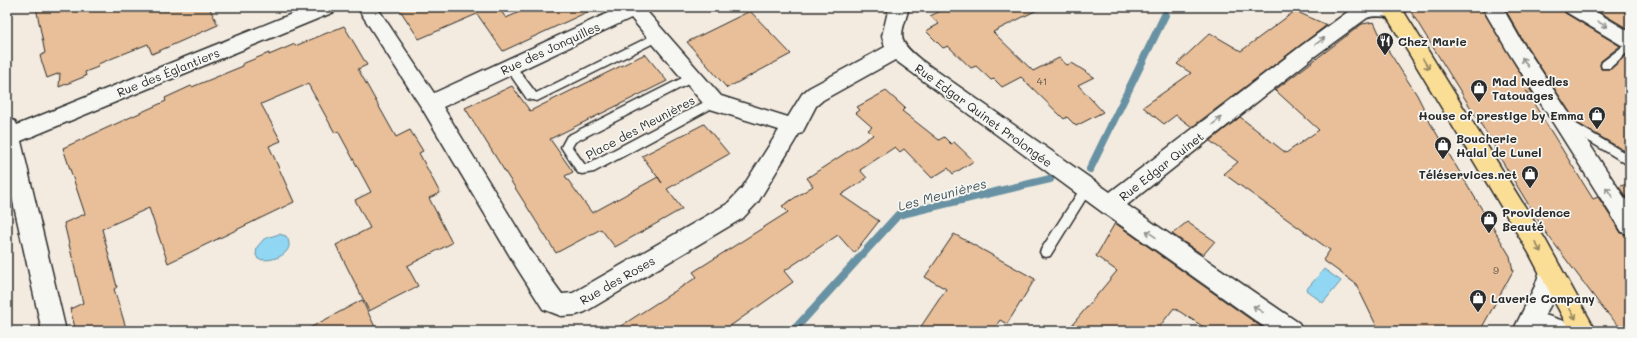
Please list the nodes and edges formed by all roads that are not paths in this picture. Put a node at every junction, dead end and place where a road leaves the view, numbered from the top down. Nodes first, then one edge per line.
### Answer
1 (327, 7) edge
2 (367, 7) edge
3 (899, 7) edge
4 (1492, 7) edge
5 (1574, 7) edge
6 (1392, 9) edge
7 (657, 37) junction
8 (1630, 40) edge
9 (1630, 45) edge
10 (896, 50) junction
11 (1606, 66) dead end
12 (510, 67) junction
13 (692, 77) junction
14 (714, 102) junction
15 (430, 104) junction
16 (1561, 119) junction
17 (794, 126) junction
18 (8, 132) edge
19 (1630, 162) edge
20 (1086, 189) junction
21 (1110, 206) junction
22 (1630, 225) edge
23 (1046, 252) dead end
24 (1550, 272) junction
25 (1527, 327) edge
26 (50, 330) edge
27 (1290, 331) edge
28 (1561, 331) edge
29 (1584, 331) edge

1 - 18 street, Rue des Églantiers
2 - 15 street, Rue des Roses
3 - 10 street
16 -> 4 street
5 -> 8 street
21 -> 6 street, Rue Edgar Quinet
6 -> 24 main road
7 - 12 street, Rue des Jonquilles
7 - 12 lane
7 - 13 street, Rue des Jonquilles
9 - 11 lane
10 - 17 street, Rue des Roses
10 - 20 street, Rue Edgar Quinet Prolongée
12 - 15 street, Rue des Jonquilles
13 - 14 street, Rue des Jonquilles
13 - 14 lane, Place des Meunières
14 - 17 street
15 - 17 street, Rue des Roses
16 - 19 lane
22 -> 16 street
18 - 26 street
20 - 21 street, Rue Edgar Quinet Prolongée
20 - 23 lane
27 -> 21 street, Rue Edgar Quinet
24 - 25 street
24 -> 29 main road
25 - 28 street

